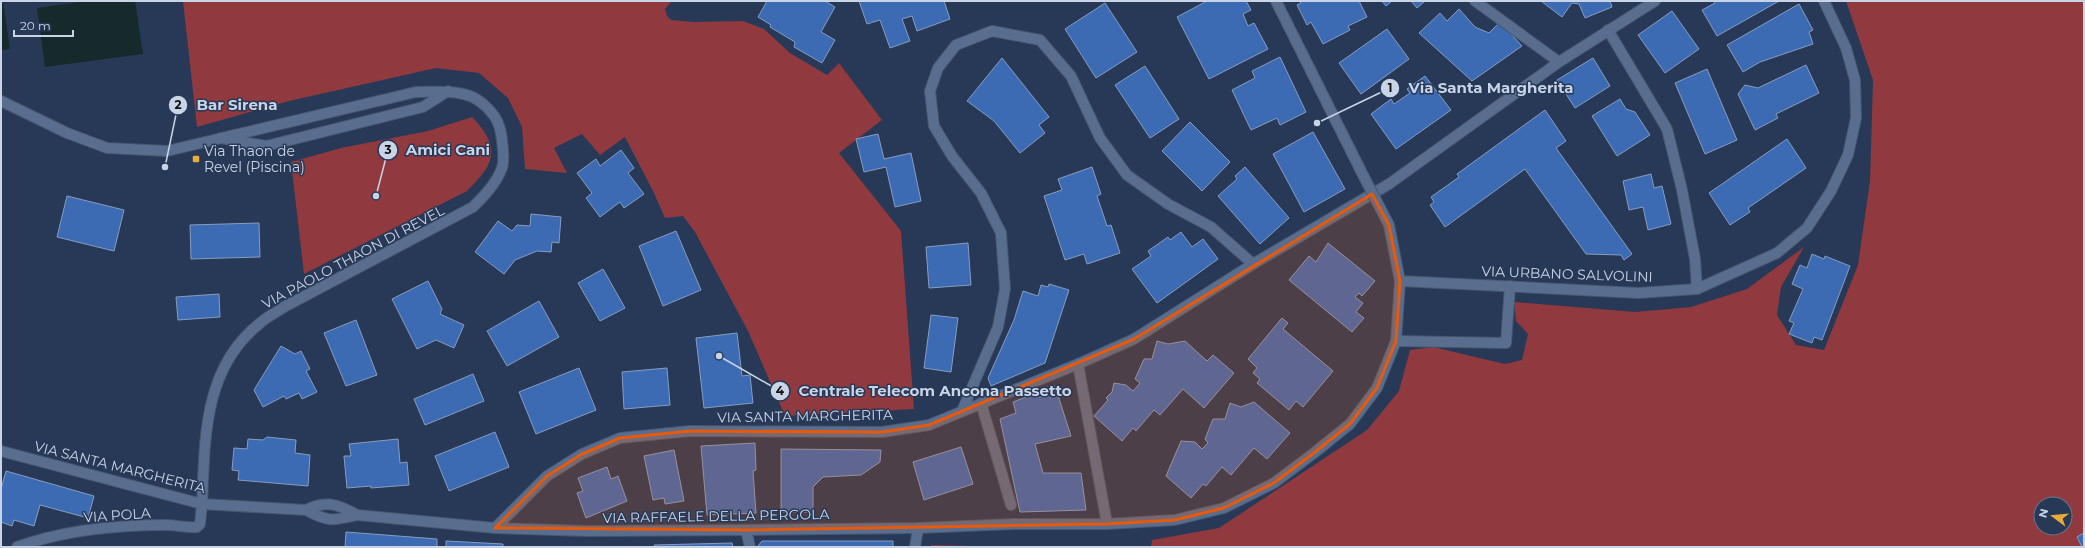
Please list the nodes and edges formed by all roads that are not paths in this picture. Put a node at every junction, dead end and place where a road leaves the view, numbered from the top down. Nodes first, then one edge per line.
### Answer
1 (1276, 1) edge
2 (1475, 1) edge
3 (1655, 1) edge
4 (1824, 1) edge
5 (1608, 30) junction
6 (1559, 62) junction
7 (448, 91) junction
8 (1, 100) edge
9 (217, 138) junction
10 (1253, 264) junction
11 (1400, 281) junction
12 (1510, 286) junction
13 (1697, 289) junction
14 (1396, 341) junction
15 (1078, 364) junction
16 (981, 403) junction
17 (962, 411) junction
18 (1, 451) edge
19 (202, 504) junction
20 (1011, 505) dead end
21 (306, 510) junction
22 (357, 515) junction
23 (1107, 524) junction
24 (495, 528) junction
25 (918, 528) junction
26 (746, 530) junction
27 (17, 547) edge
28 (750, 547) edge
29 (916, 547) edge

1 - 11 street, VIA RAFFAELE DELLA PERGOLA, bridge
2 - 6 street
3 - 5 street, VIA SANTA MARGHERITA
4 - 13 street, VIA URBANO SALVOLINI
5 - 6 street, VIA SANTA MARGHERITA
5 - 13 street
6 - 10 street, VIA SANTA MARGHERITA
7 - 9 street, VIA PAOLO THAON DI REVEL
7 - 9 street, VIA PAOLO THAON DI REVEL
7 - 19 street, VIA PAOLO THAON DI REVEL
8 - 9 street, VIA PAOLO THAON DI REVEL
10 - 15 street, VIA SANTA MARGHERITA
10 - 17 street
11 - 12 street, VIA URBANO SALVOLINI
11 - 14 street, VIA RAFFAELE DELLA PERGOLA
12 - 13 street, VIA URBANO SALVOLINI
12 - 14 street
14 - 23 street, VIA RAFFAELE DELLA PERGOLA
15 - 16 street, VIA SANTA MARGHERITA
15 - 23 street
16 - 17 street, VIA SANTA MARGHERITA
16 - 20 street
17 - 24 street, VIA SANTA MARGHERITA
18 - 19 street, VIA SANTA MARGHERITA
19 - 21 street, VIA SANTA MARGHERITA
19 - 27 street, VIA POLA
21 - 22 street, VIA SANTA MARGHERITA
21 - 22 street, VIA SANTA MARGHERITA
22 - 24 street, VIA SANTA MARGHERITA
23 - 25 street, VIA RAFFAELE DELLA PERGOLA
24 - 26 street, VIA RAFFAELE DELLA PERGOLA
25 - 26 street, VIA RAFFAELE DELLA PERGOLA
25 - 29 street
26 - 28 street

